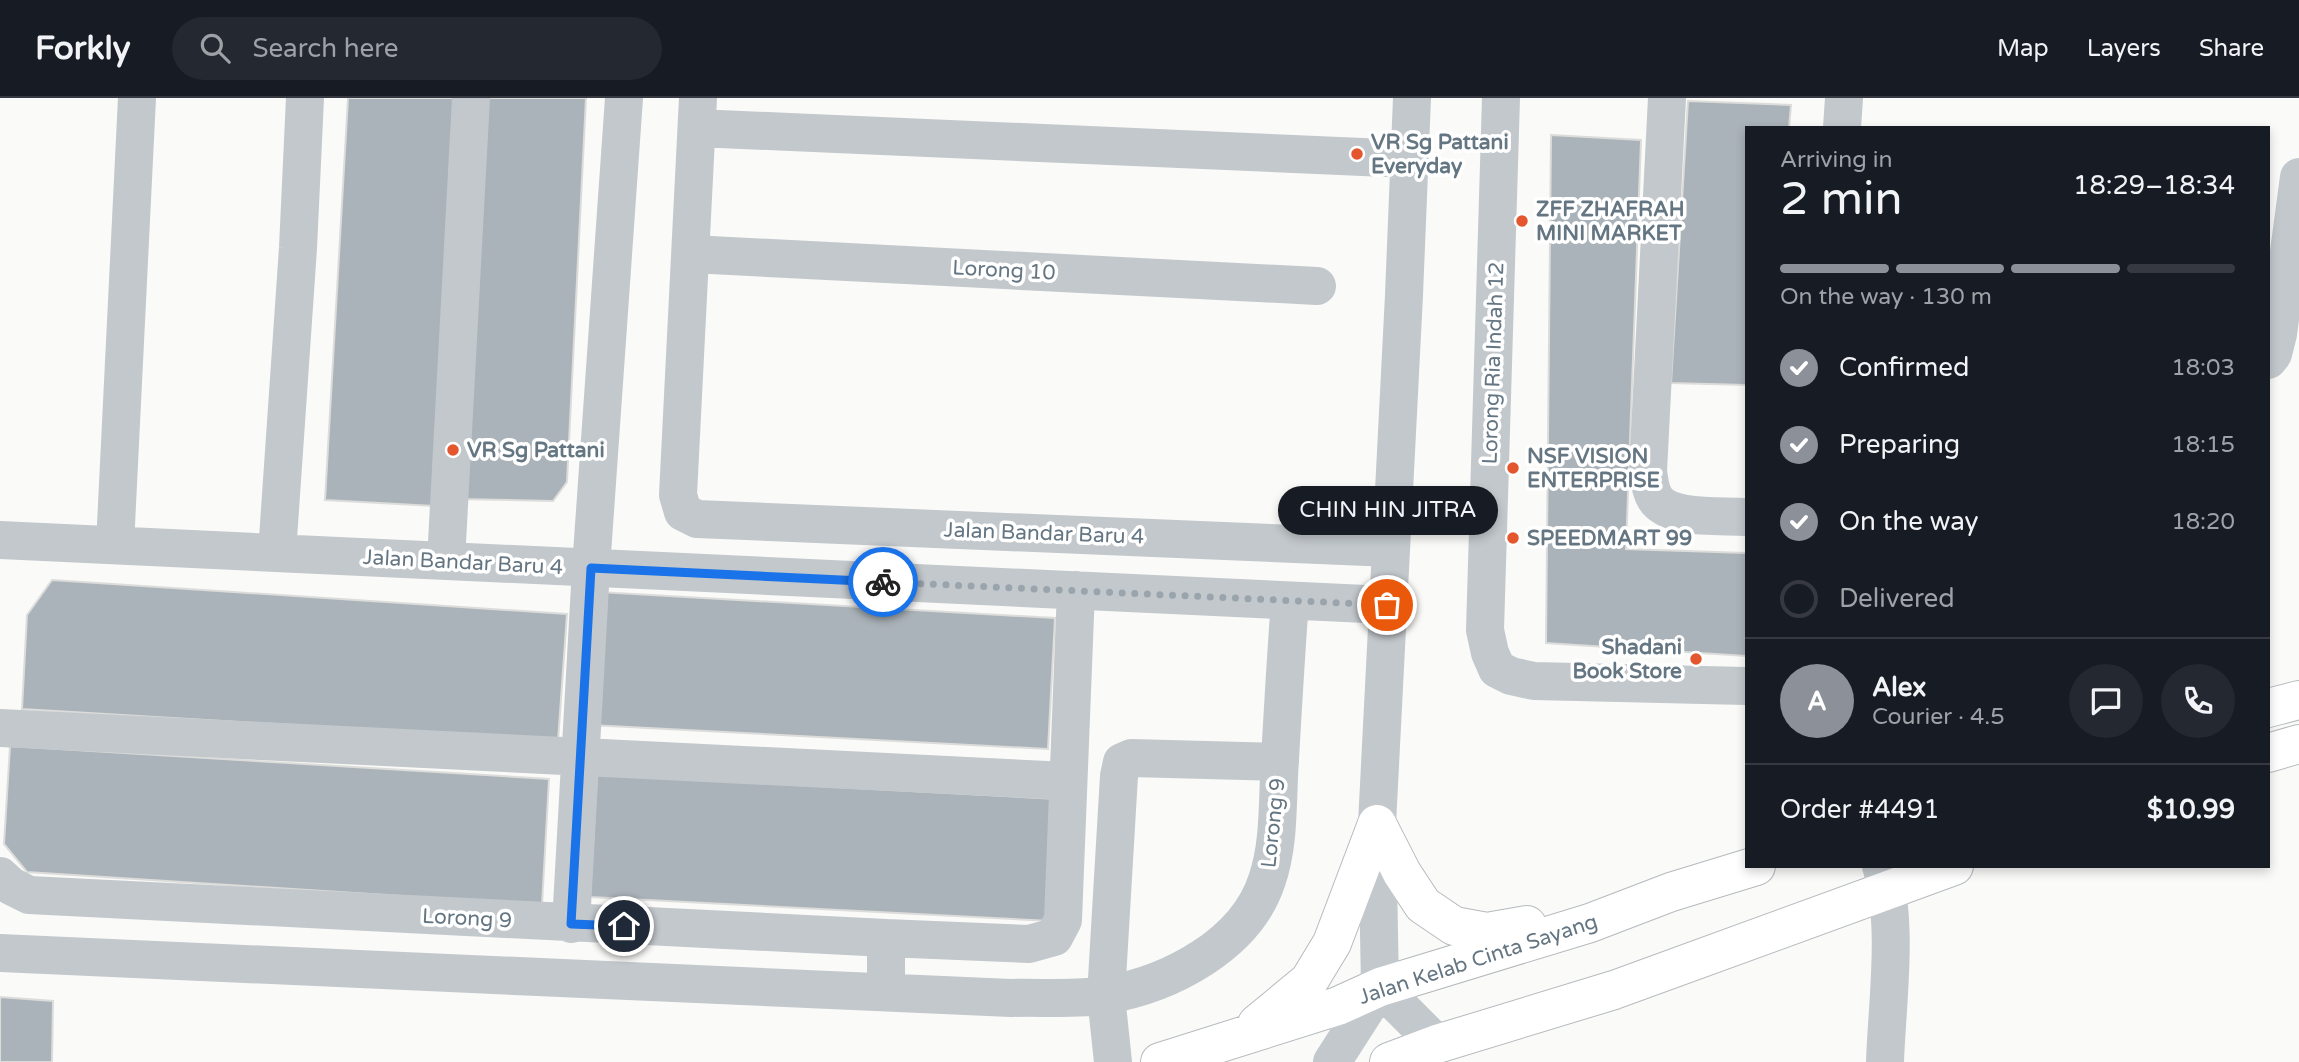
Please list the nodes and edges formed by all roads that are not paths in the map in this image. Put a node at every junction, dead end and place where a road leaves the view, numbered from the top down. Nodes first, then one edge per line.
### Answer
1 (137, 98) edge
2 (304, 98) edge
3 (471, 98) edge
4 (624, 98) edge
5 (1412, 98) edge
6 (1501, 98) edge
7 (1667, 98) edge
8 (1844, 98) edge
9 (697, 113) edge
10 (1842, 126) edge
11 (1409, 159) junction
12 (2299, 177) edge
13 (691, 254) junction
14 (1317, 285) dead end
15 (2270, 358) edge
16 (1745, 517) edge
17 (0, 540) edge
18 (116, 545) junction
19 (1391, 548) junction
20 (277, 553) junction
21 (446, 561) junction
22 (591, 568) junction
23 (1076, 590) junction
24 (1290, 601) junction
25 (1387, 605) junction
26 (1745, 686) edge
27 (2299, 700) edge
28 (2270, 707) edge
29 (0, 728) edge
30 (2299, 744) edge
31 (2270, 752) edge
32 (581, 757) junction
33 (1280, 762) junction
34 (1068, 781) junction
35 (1377, 824) junction
36 (1749, 868) edge
37 (1942, 868) edge
38 (0, 876) edge
39 (1885, 878) edge
40 (211, 905) junction
41 (1591, 923) junction
42 (571, 924) junction
43 (886, 938) junction
44 (0, 953) edge
45 (209, 962) junction
46 (1380, 987) junction
47 (886, 992) junction
48 (1105, 996) junction
49 (1238, 1039) junction
50 (1437, 1044) junction
51 (1114, 1062) edge
52 (1160, 1062) edge
53 (1332, 1062) edge
54 (1389, 1062) edge
55 (1885, 1062) edge

1 - 18 street
2 - 20 street
3 - 21 street
4 - 22 street
5 - 11 street
6 - 26 street, Lorong Ria Indah 12
7 - 16 street
8 - 10 street
9 - 11 street
9 - 13 street
11 - 19 street
12 - 15 street
13 - 14 street, Lorong 10
13 - 19 street, Jalan Bandar Baru 4
17 - 18 street, Jalan Bandar Baru 4
18 - 20 street, Jalan Bandar Baru 4
19 - 25 street
20 - 21 street, Jalan Bandar Baru 4
21 - 22 street, Jalan Bandar Baru 4
22 - 23 street, Jalan Bandar Baru 4
22 - 32 street
23 - 24 street, Jalan Bandar Baru 4
23 - 34 street, Lorong 9
24 - 25 street, Jalan Bandar Baru 4
24 - 33 street, Lorong 9
25 - 35 street
27 - 28 main road
29 - 32 street
30 - 31 main road
32 - 34 street
32 - 42 street
33 - 48 street, Lorong 9
33 - 48 street
34 - 43 street, Lorong 9
35 - 41 main road
35 - 46 street
35 - 49 main road
36 - 41 main road, Jalan Kelab Cinta Sayang
37 - 39 main road
38 - 40 street, Lorong 9
39 - 50 main road
39 - 55 street
40 - 42 street, Lorong 9
40 - 45 street
41 - 46 main road, Jalan Kelab Cinta Sayang
42 - 43 street, Lorong 9
43 - 47 street
44 - 45 street, Lorong 9
45 - 47 street, Lorong 9
46 - 49 main road, Jalan Kelab Cinta Sayang
46 - 50 street
46 - 53 street
47 - 48 street, Lorong 9
48 - 51 street
49 - 52 main road, Jalan Kelab Cinta Sayang
50 - 54 main road

